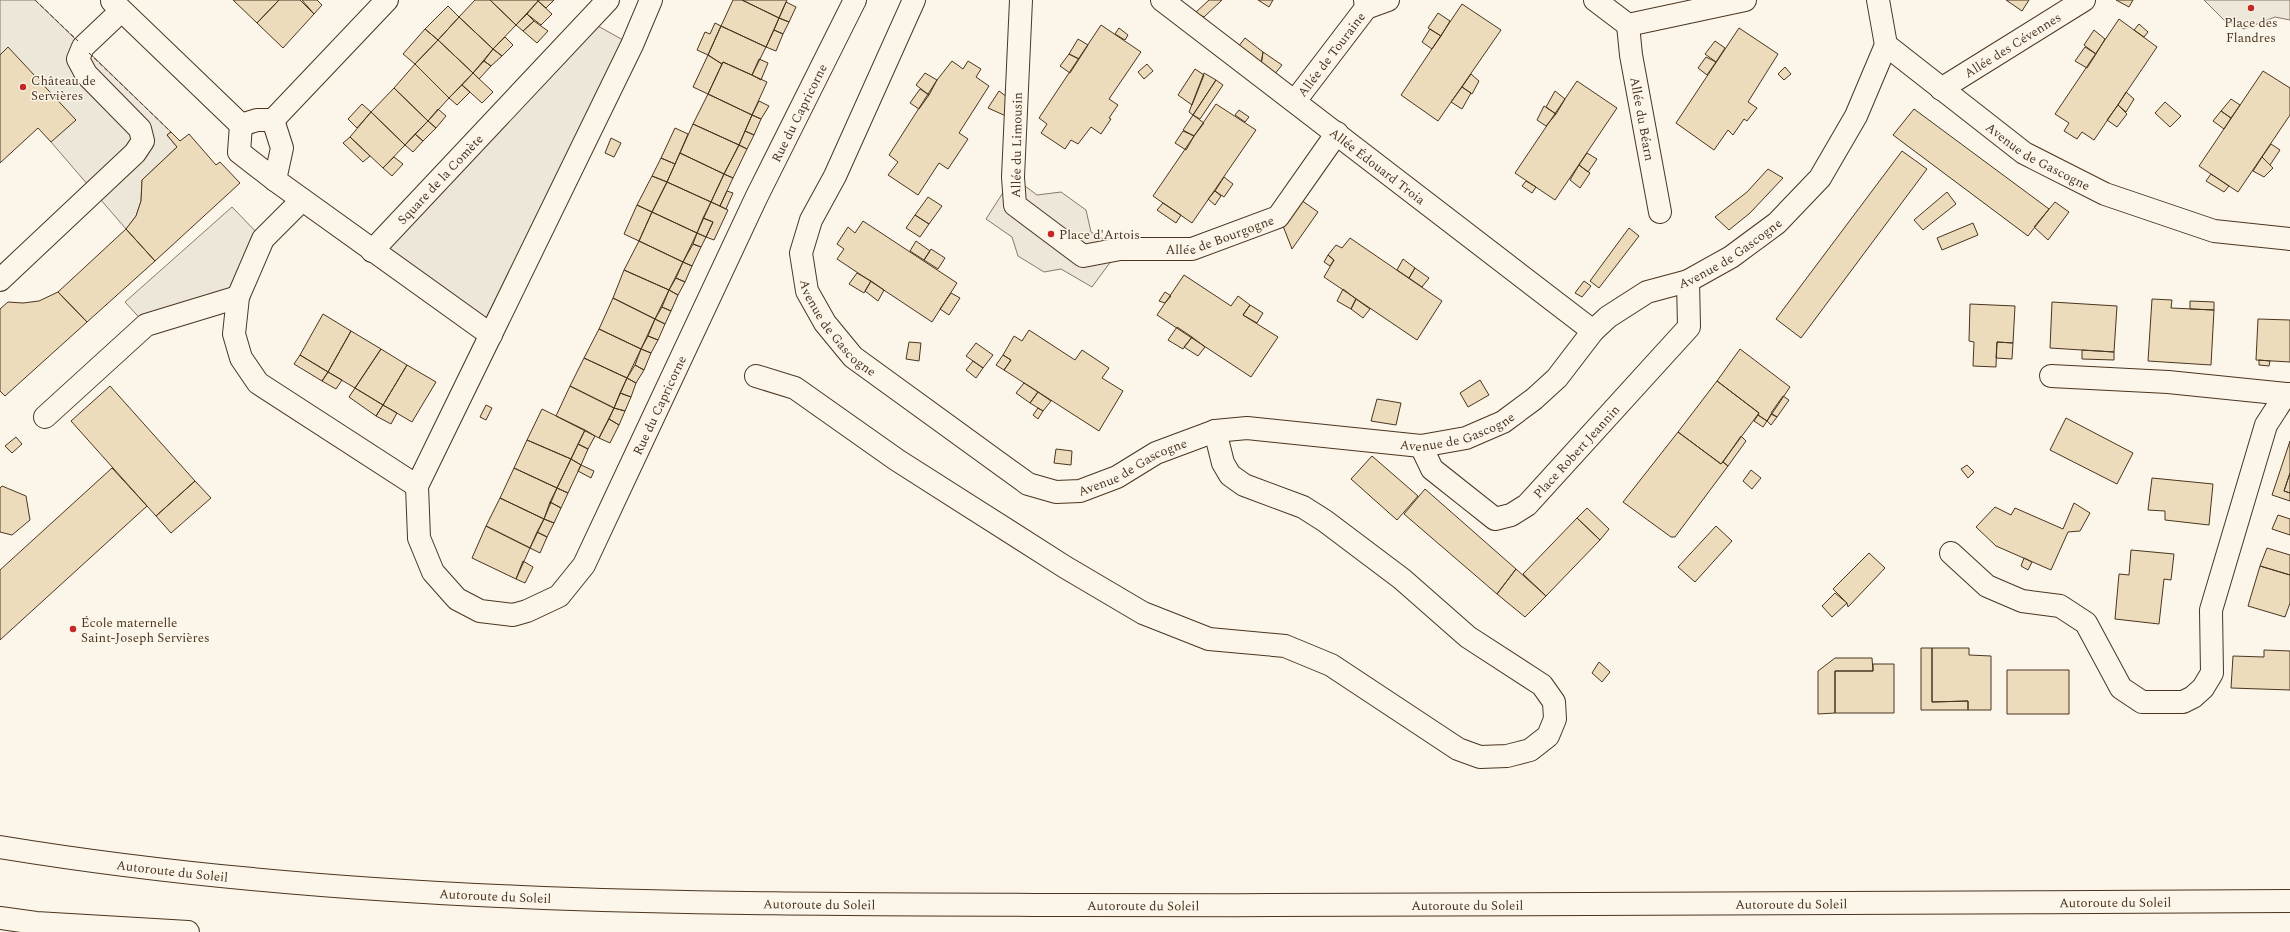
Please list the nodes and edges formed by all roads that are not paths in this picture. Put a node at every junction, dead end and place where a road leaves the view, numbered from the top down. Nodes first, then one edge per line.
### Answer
1 (608, 0) edge
2 (651, 0) edge
3 (855, 0) edge
4 (914, 0) edge
5 (1021, 0) edge
6 (1162, 0) edge
7 (1388, 0) edge
8 (1595, 0) edge
9 (1745, 0) edge
10 (1878, 0) edge
11 (2084, 0) edge
12 (375, 4) edge
13 (1365, 4) edge
14 (116, 6) edge
15 (1628, 26) junction
16 (1886, 45) junction
17 (1941, 89) junction
18 (1295, 101) junction
19 (273, 120) junction
20 (241, 125) junction
21 (1337, 133) junction
22 (275, 180) junction
23 (302, 200) junction
24 (1660, 212) dead end
25 (2290, 239) edge
26 (372, 251) junction
27 (1083, 256) joint
28 (0, 280) edge
29 (1688, 281) junction
30 (238, 297) junction
31 (1593, 331) junction
32 (491, 335) junction
33 (756, 376) dead end
34 (2051, 376) dead end
35 (2288, 394) edge
36 (45, 417) dead end
37 (1215, 431) junction
38 (1421, 446) junction
39 (418, 486) junction
40 (1951, 554) dead end
41 (0, 848) edge
42 (2290, 901) edge
43 (0, 918) edge
44 (188, 932) edge

1 - 26 main road, Square de la Comète
2 - 32 main road
3 - 39 main road, Rue du Capricorne
4 - 37 main road, Avenue de Gascogne
5 - 27 main road, Allée du Limousin
6 - 18 main road, Allée Édouard Troia
7 - 13 main road, Allée de Touraine
8 - 15 main road
9 - 15 main road
10 - 16 main road
11 - 17 main road, Allée des Cévennes
12 - 19 main road
13 - 18 main road, Allée de Touraine
14 - 20 main road
14 - 28 main road
15 - 24 main road, Allée du Béarn
16 - 17 main road, Avenue de Gascogne
16 - 29 main road, Avenue de Gascogne
17 - 25 main road, Avenue de Gascogne
18 - 21 main road, Allée Édouard Troia
19 - 20 main road
19 - 22 main road
20 - 22 main road
21 - 27 main road, Allée de Bourgogne
21 - 31 main road, Allée Édouard Troia
22 - 23 main road
23 - 26 main road
23 - 30 main road
26 - 32 main road
29 - 31 main road, Avenue de Gascogne
29 - 38 main road, Place Robert Jeannin
30 - 36 main road
30 - 39 main road
31 - 38 main road, Avenue de Gascogne
32 - 39 main road
33 - 37 main road
34 - 35 main road
35 - 40 main road
37 - 38 main road, Avenue de Gascogne
41 - 42 main road, Autoroute du Soleil
43 - 44 main road

